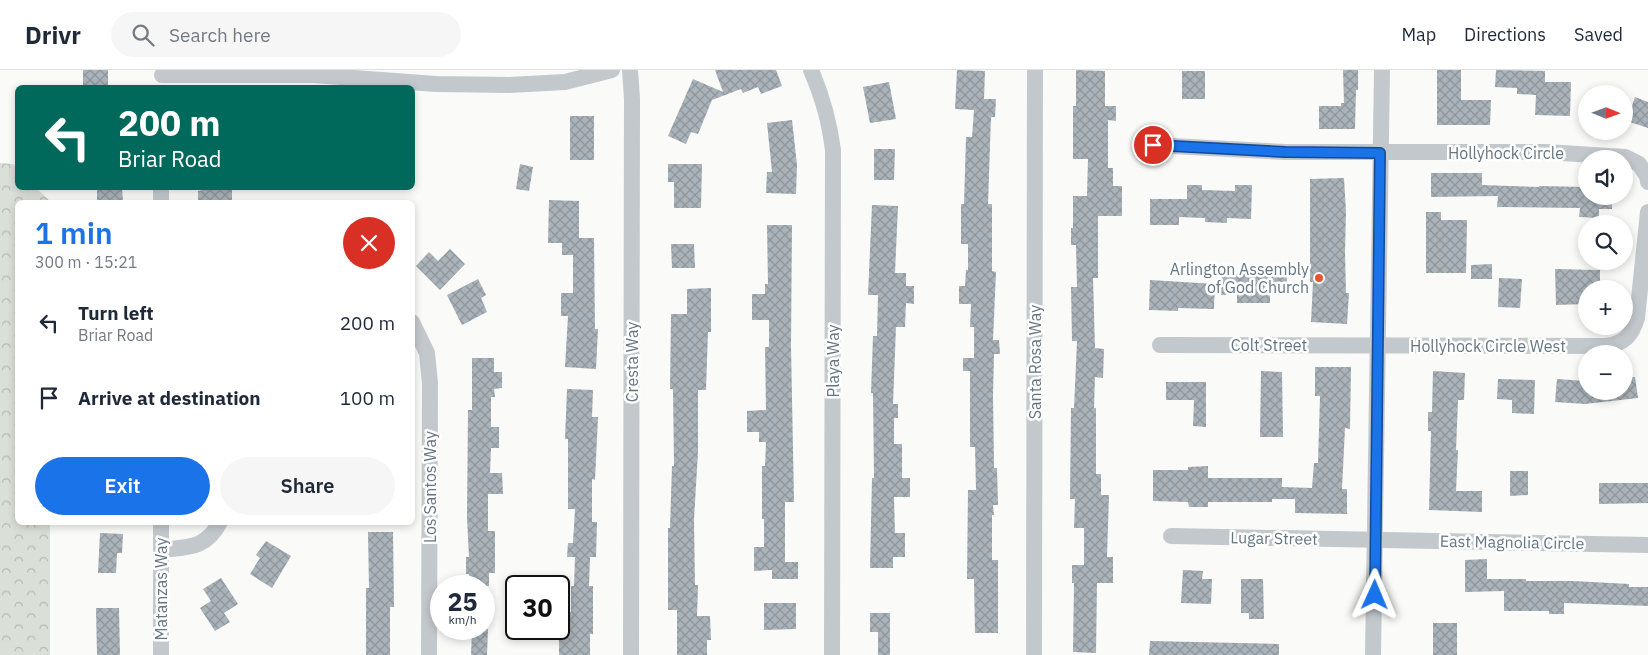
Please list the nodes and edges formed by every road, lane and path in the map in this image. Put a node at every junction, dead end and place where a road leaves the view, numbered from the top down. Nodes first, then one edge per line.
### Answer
1 (612, 70) edge
2 (630, 70) edge
3 (811, 70) edge
4 (1035, 70) edge
5 (1382, 70) edge
6 (162, 77) edge
7 (1153, 145) dead end
8 (1380, 153) junction
9 (1648, 182) edge
10 (1648, 212) edge
11 (415, 328) edge
12 (1160, 345) dead end
13 (1378, 346) junction
14 (161, 525) edge
15 (218, 525) edge
16 (1171, 536) dead end
17 (1376, 540) junction
18 (1648, 544) edge
19 (161, 550) junction
20 (160, 655) edge
21 (429, 655) edge
22 (631, 655) edge
23 (832, 655) edge
24 (1034, 655) edge
25 (1374, 655) edge

1 - 6 street
2 - 22 street, Cresta Way
3 - 23 street, Playa Way
4 - 24 street, Santa Rosa Way
5 - 8 street
7 - 8 street, Hollyhock Circle
8 - 9 street, Hollyhock Circle
8 - 13 street
10 - 13 street, Hollyhock Circle West
11 - 21 street, Los Santos Way
12 - 13 street, Colt Street
13 - 17 street
14 - 19 street, Matanzas Way
15 - 19 street
16 - 17 street, Lugar Street
17 - 18 street, East Magnolia Circle
17 - 25 street
19 - 20 street, Matanzas Way

